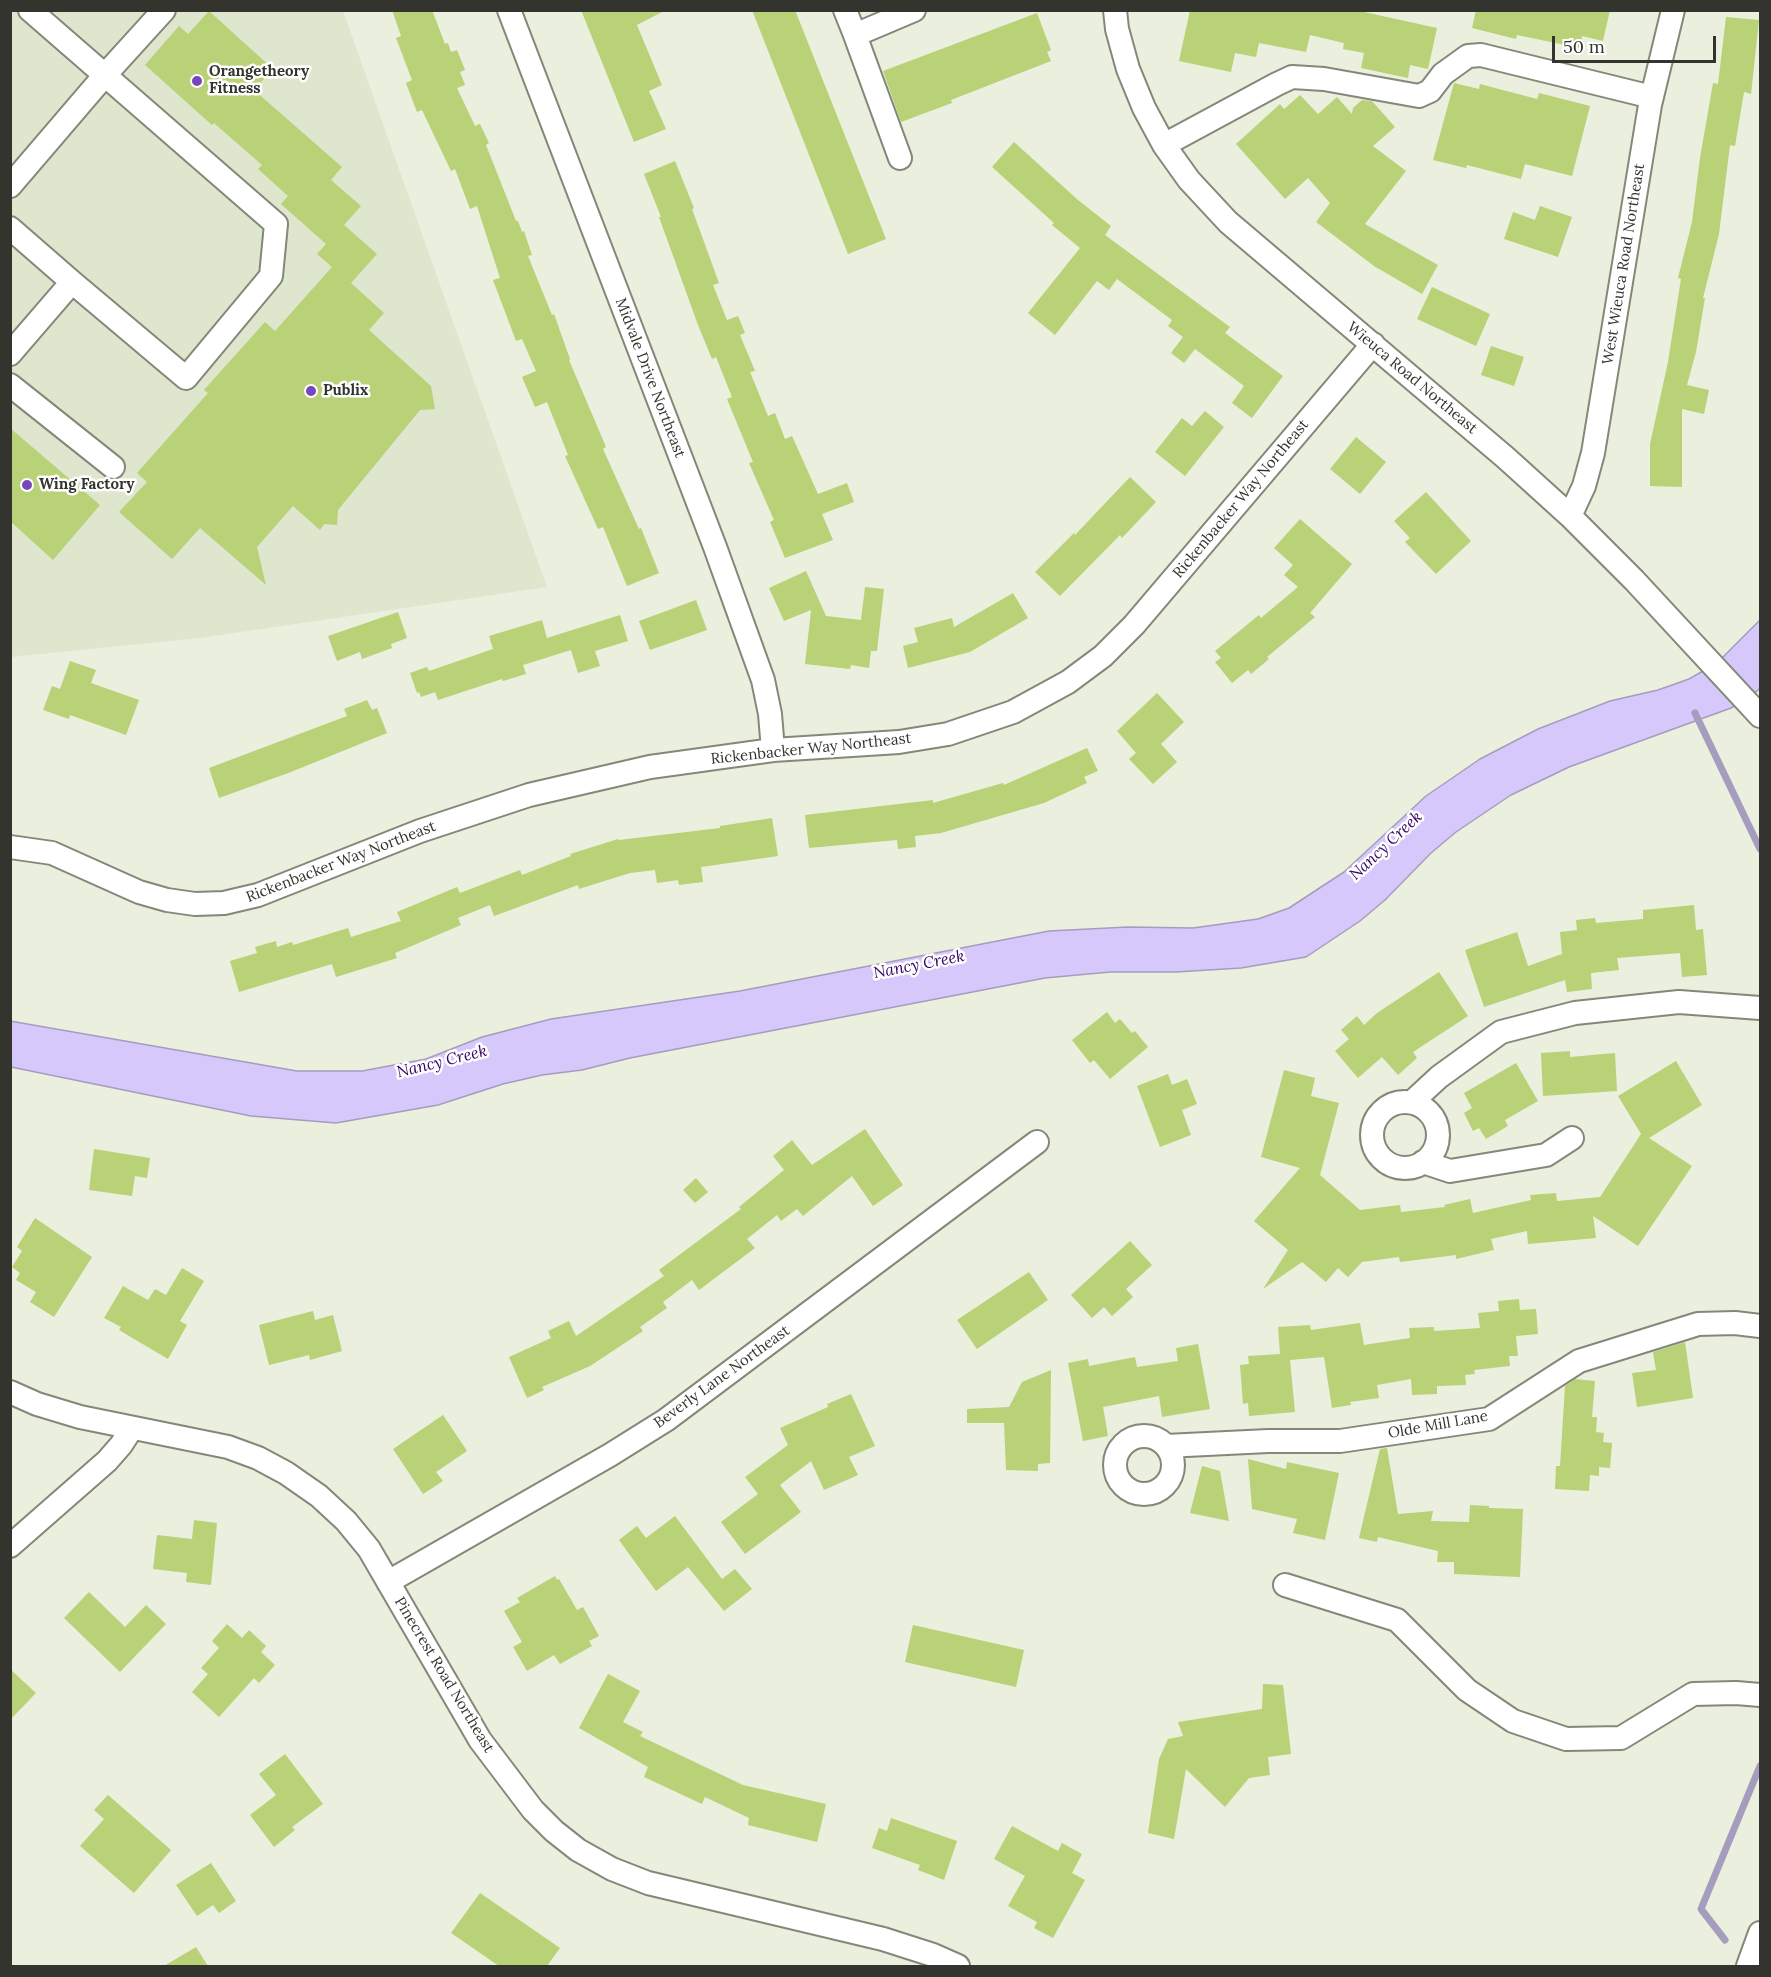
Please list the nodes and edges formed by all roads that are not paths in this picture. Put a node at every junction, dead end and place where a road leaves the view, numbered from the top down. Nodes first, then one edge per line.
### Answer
1 (30, 10) edge
2 (164, 10) edge
3 (509, 10) edge
4 (845, 10) edge
5 (914, 10) edge
6 (1115, 10) edge
7 (1673, 10) edge
8 (855, 35) junction
9 (105, 75) junction
10 (1652, 97) junction
11 (1164, 145) junction
12 (900, 158) dead end
13 (10, 186) edge
14 (10, 228) edge
15 (72, 282) junction
16 (1373, 344) junction
17 (10, 354) edge
18 (10, 386) edge
19 (112, 467) dead end
20 (1570, 516) junction
21 (1761, 716) edge
22 (773, 750) junction
23 (10, 848) edge
24 (1757, 1009) edge
25 (1412, 1102) junction
26 (1572, 1137) dead end
27 (1037, 1142) dead end
28 (1423, 1162) junction
29 (1761, 1326) edge
30 (10, 1392) edge
31 (132, 1428) junction
32 (1166, 1446) dead end
33 (10, 1546) edge
34 (388, 1582) junction
35 (1285, 1585) dead end
36 (1761, 1695) edge
37 (1761, 1933) edge
38 (958, 1966) edge
39 (1748, 1966) edge

1 - 9 street
2 - 9 street
3 - 22 street, Midvale Drive Northeast
4 - 8 street
5 - 8 street
6 - 11 street, Wieuca Road Northeast
7 - 10 street, West Wieuca Road Northeast
8 - 12 street
9 - 13 street
9 - 15 street
10 - 11 street
10 - 20 street, West Wieuca Road Northeast
11 - 16 street, Wieuca Road Northeast
14 - 15 street
15 - 17 street
16 - 20 street, Wieuca Road Northeast
16 - 22 street, Rickenbacker Way Northeast
18 - 19 street
20 - 21 street, Wieuca Road Northeast
22 - 23 street, Rickenbacker Way Northeast
24 - 25 street
25 - 28 street
25 - 28 street
26 - 28 street
27 - 34 street, Beverly Lane Northeast
29 - 32 street, Olde Mill Lane
30 - 31 street, Pinecrest Road Northeast
31 - 33 street
31 - 34 street, Pinecrest Road Northeast
34 - 38 street, Pinecrest Road Northeast
35 - 36 street
37 - 39 street

